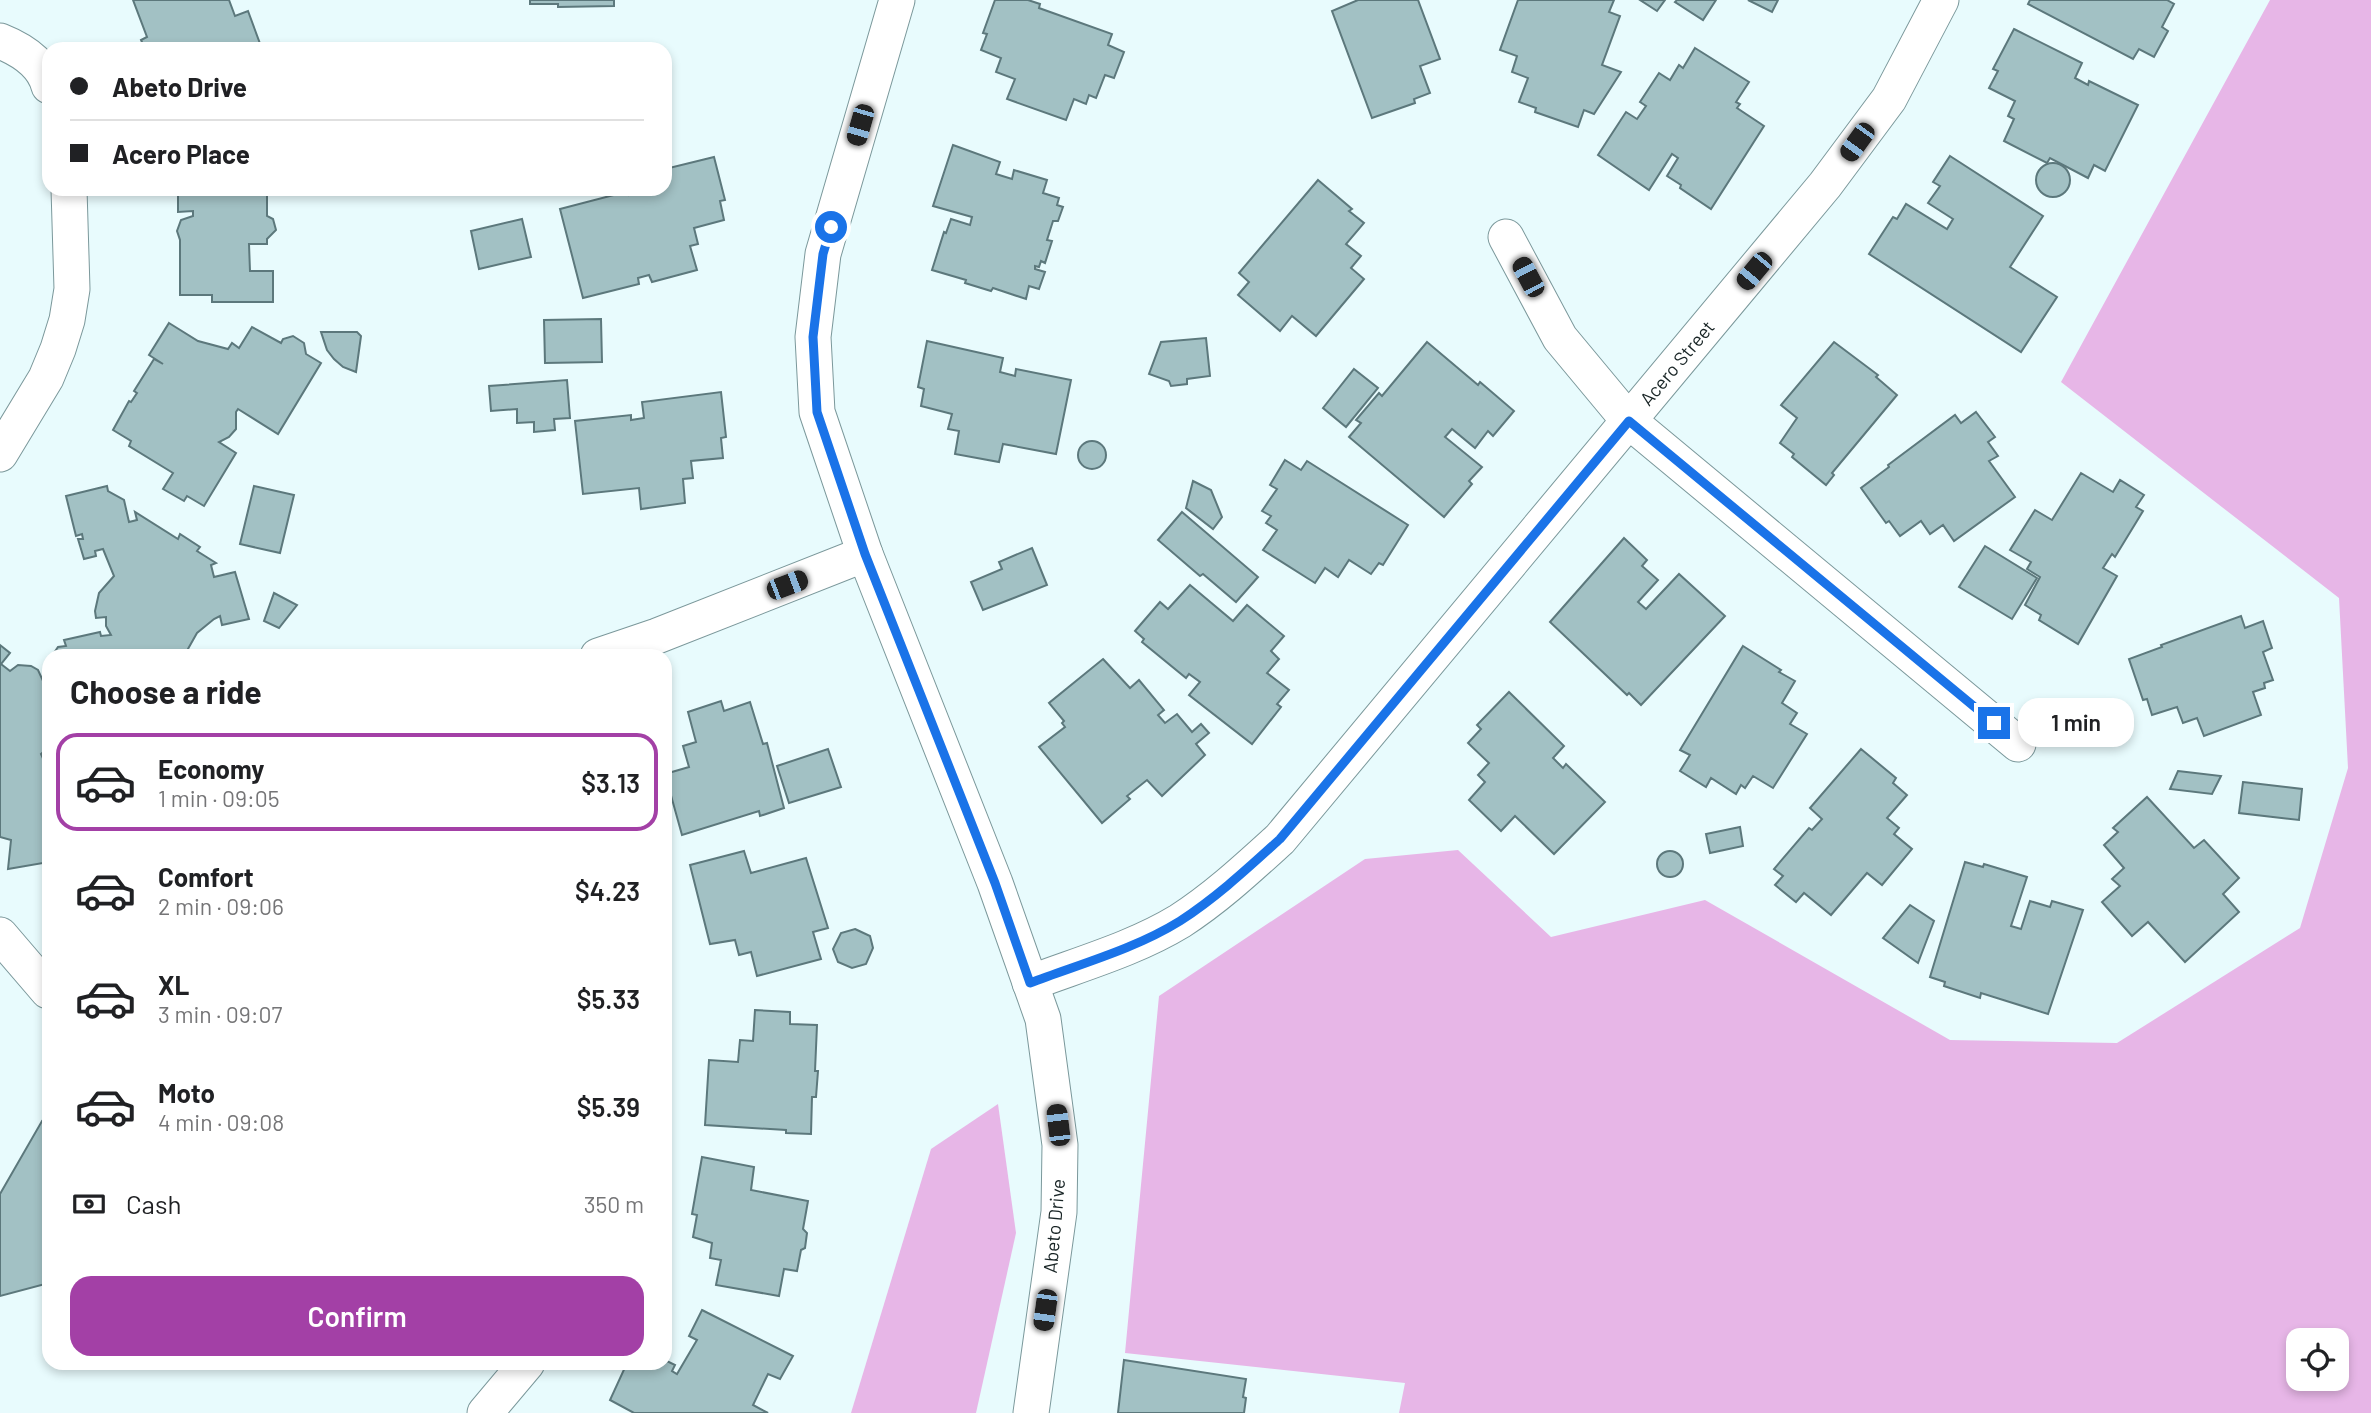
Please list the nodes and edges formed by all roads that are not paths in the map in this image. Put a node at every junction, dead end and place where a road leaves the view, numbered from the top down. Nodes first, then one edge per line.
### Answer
1 (897, 0) edge
2 (1941, 0) edge
3 (0, 41) edge
4 (42, 71) edge
5 (69, 196) edge
6 (1506, 237) dead end
7 (1629, 421) junction
8 (0, 453) edge
9 (865, 554) junction
10 (619, 649) edge
11 (2018, 744) dead end
12 (0, 935) edge
13 (1030, 983) junction
14 (42, 984) edge
15 (521, 1370) edge
16 (485, 1413) edge
17 (1031, 1413) edge

1 - 9 street, Abeto Drive
2 - 7 street, Acero Street
3 - 4 street
5 - 8 street
6 - 7 street
7 - 11 street
7 - 13 street, Acero Street
9 - 10 street
9 - 13 street, Abeto Drive
12 - 14 street
13 - 17 street, Abeto Drive
15 - 16 street

